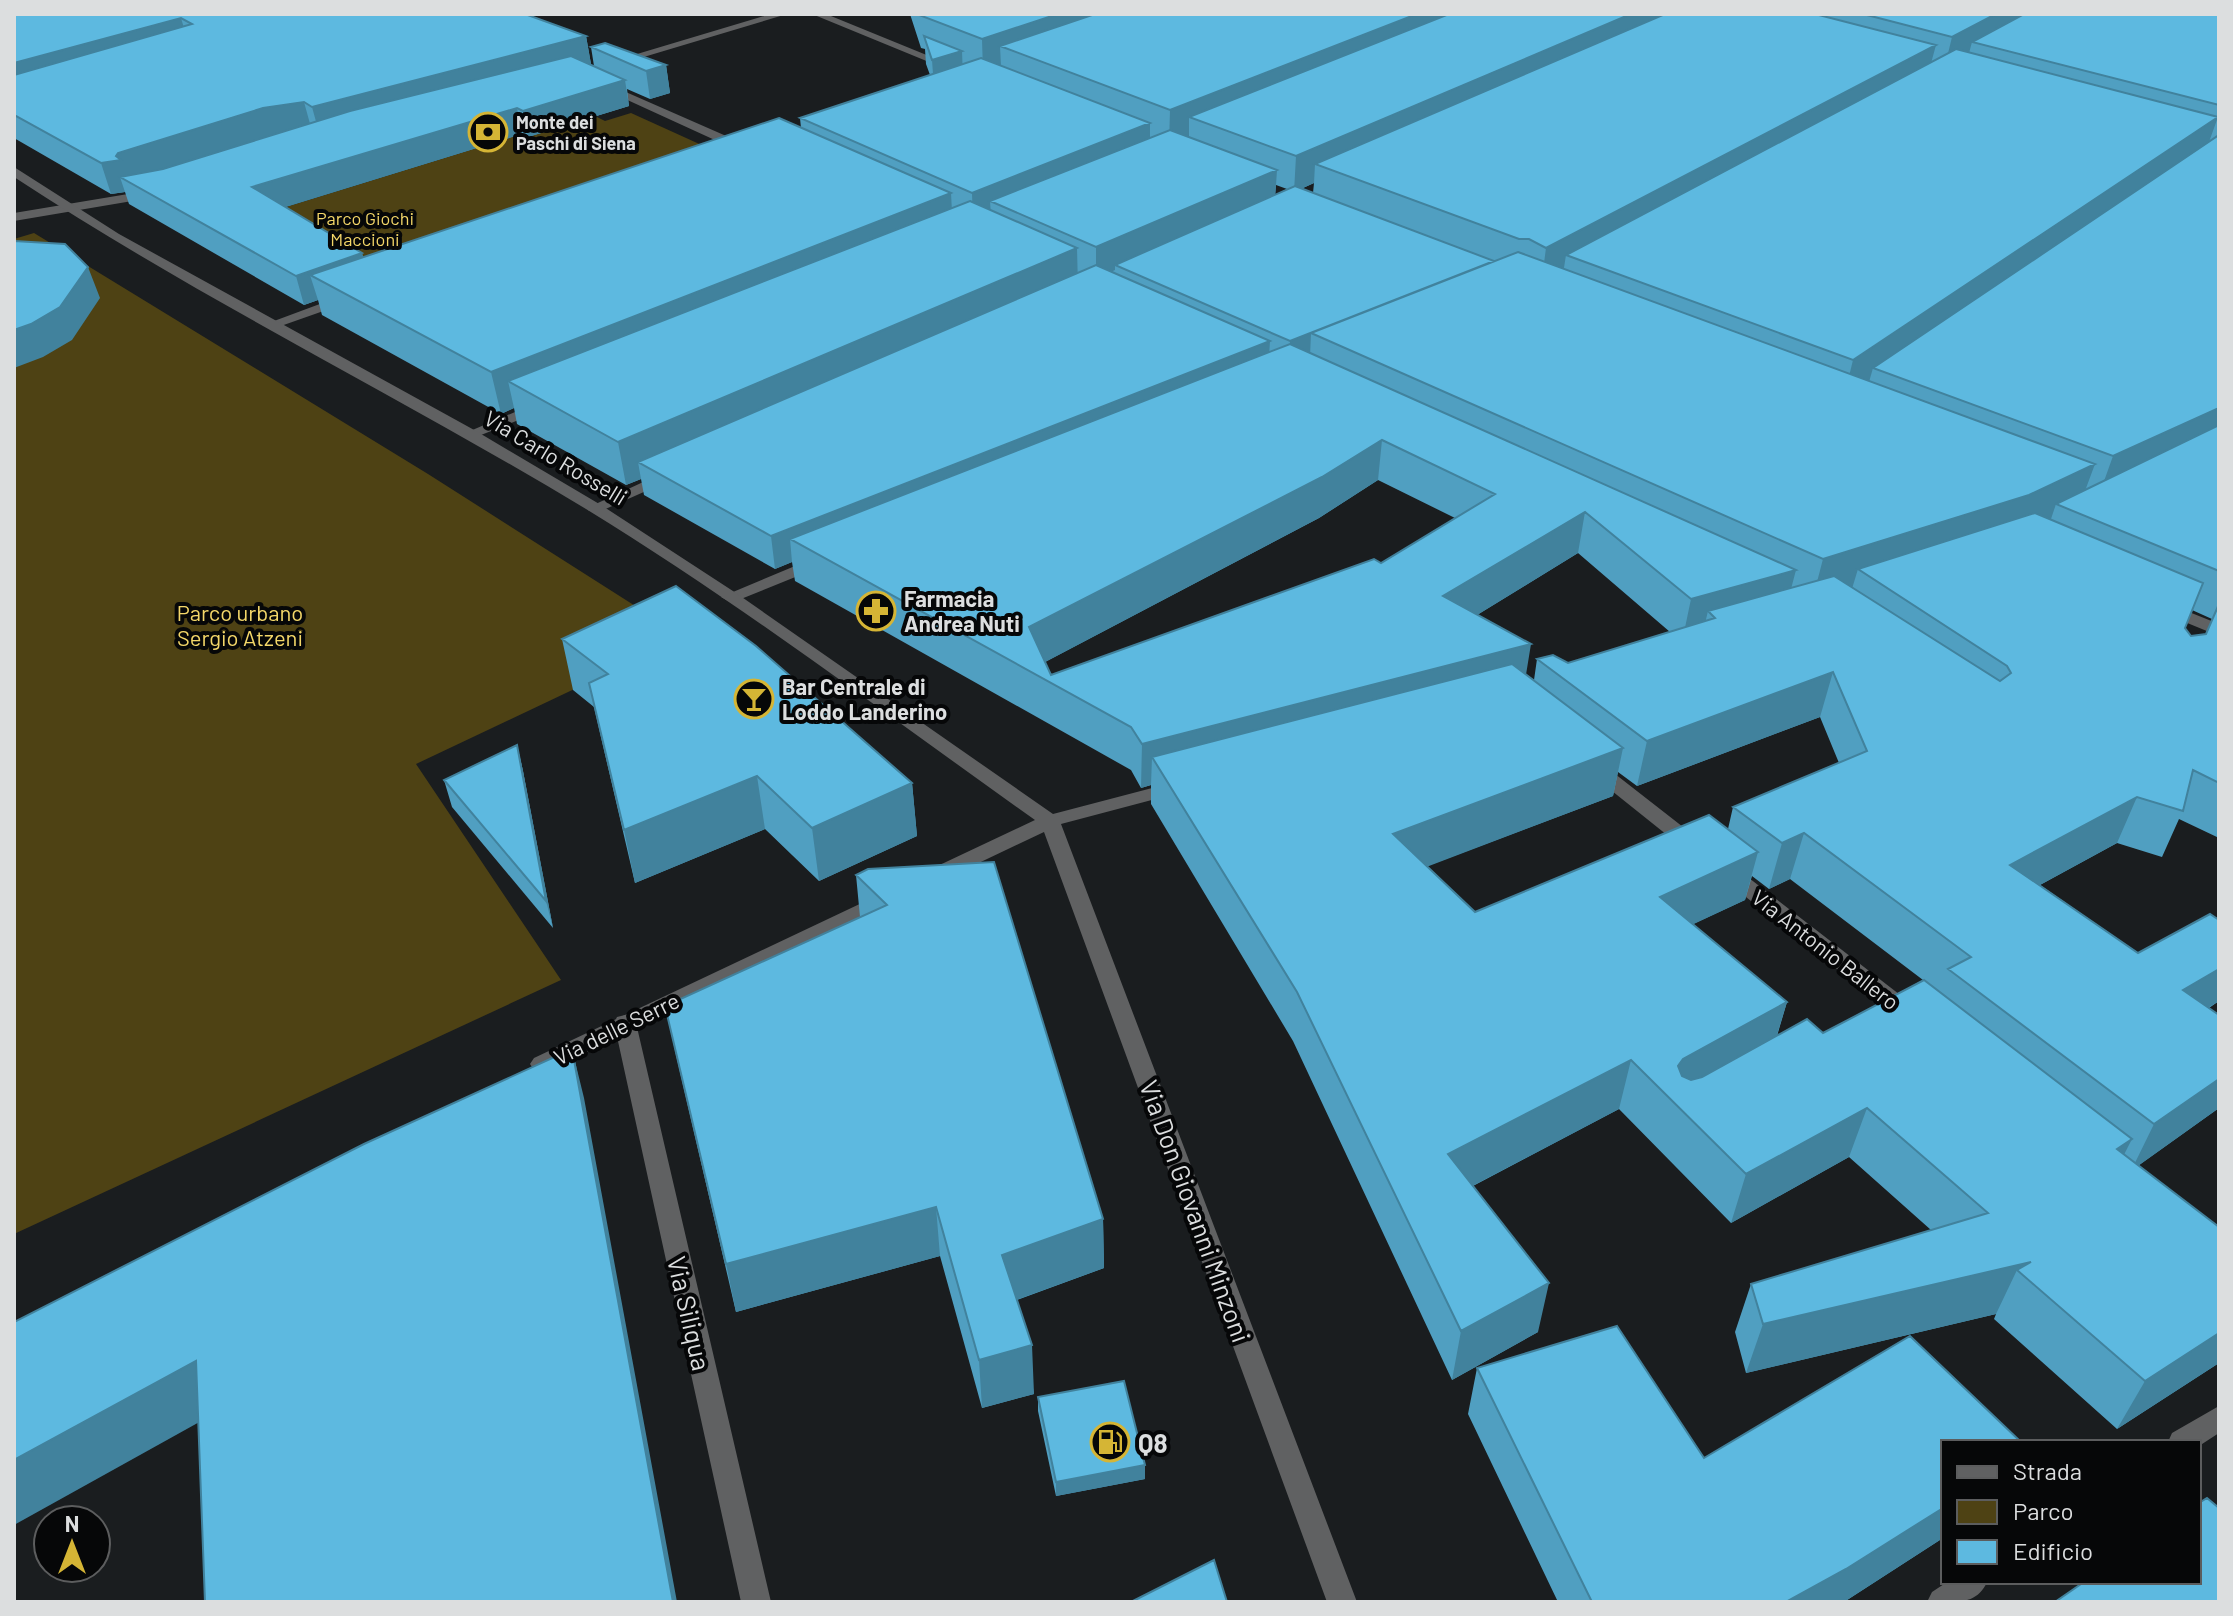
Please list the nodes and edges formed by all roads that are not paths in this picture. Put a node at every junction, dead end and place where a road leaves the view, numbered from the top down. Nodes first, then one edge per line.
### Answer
1 (782, 14) edge
2 (817, 14) edge
3 (601, 67) edge
4 (956, 70) edge
5 (592, 80) edge
6 (740, 159) edge
7 (14, 171) edge
8 (149, 182) edge
9 (167, 191) edge
10 (70, 206) junction
11 (14, 217) edge
12 (356, 295) edge
13 (273, 324) junction
14 (562, 397) edge
15 (471, 434) junction
16 (679, 471) edge
17 (595, 508) junction
18 (830, 556) edge
19 (730, 597) junction
20 (2143, 598) edge
21 (2219, 631) edge
22 (1578, 755) edge
23 (1194, 783) edge
24 (1050, 821) junction
25 (1889, 999) junction
26 (1863, 1014) edge
27 (625, 1023) junction
28 (1926, 1028) edge
29 (525, 1073) edge
30 (2219, 1418) edge
31 (2185, 1440) edge
32 (1969, 1584) edge
33 (756, 1602) edge
34 (1342, 1602) edge
35 (1942, 1602) edge

1 - 3 street
2 - 4 street
5 - 6 street
7 - 10 street, Via Carlo Rosselli
8 - 10 street
9 - 10 street
10 - 11 street
10 - 13 street, Via Carlo Rosselli
12 - 13 street
13 - 15 street, Via Carlo Rosselli
14 - 15 street
15 - 17 street, Via Carlo Rosselli
16 - 17 street
17 - 19 street, Via Carlo Rosselli
18 - 19 street
19 - 24 street, Via Carlo Rosselli
20 - 21 street
22 - 25 street, Via Antonio Ballero
23 - 24 street, Via delle Serre
24 - 27 street, Via delle Serre
24 - 34 street, Via Don Giovanni Minzoni
25 - 26 street
25 - 28 street, Via Antonio Ballero
27 - 29 street, Via delle Serre
27 - 33 street, Via Siliqua
30 - 31 street
32 - 35 street

